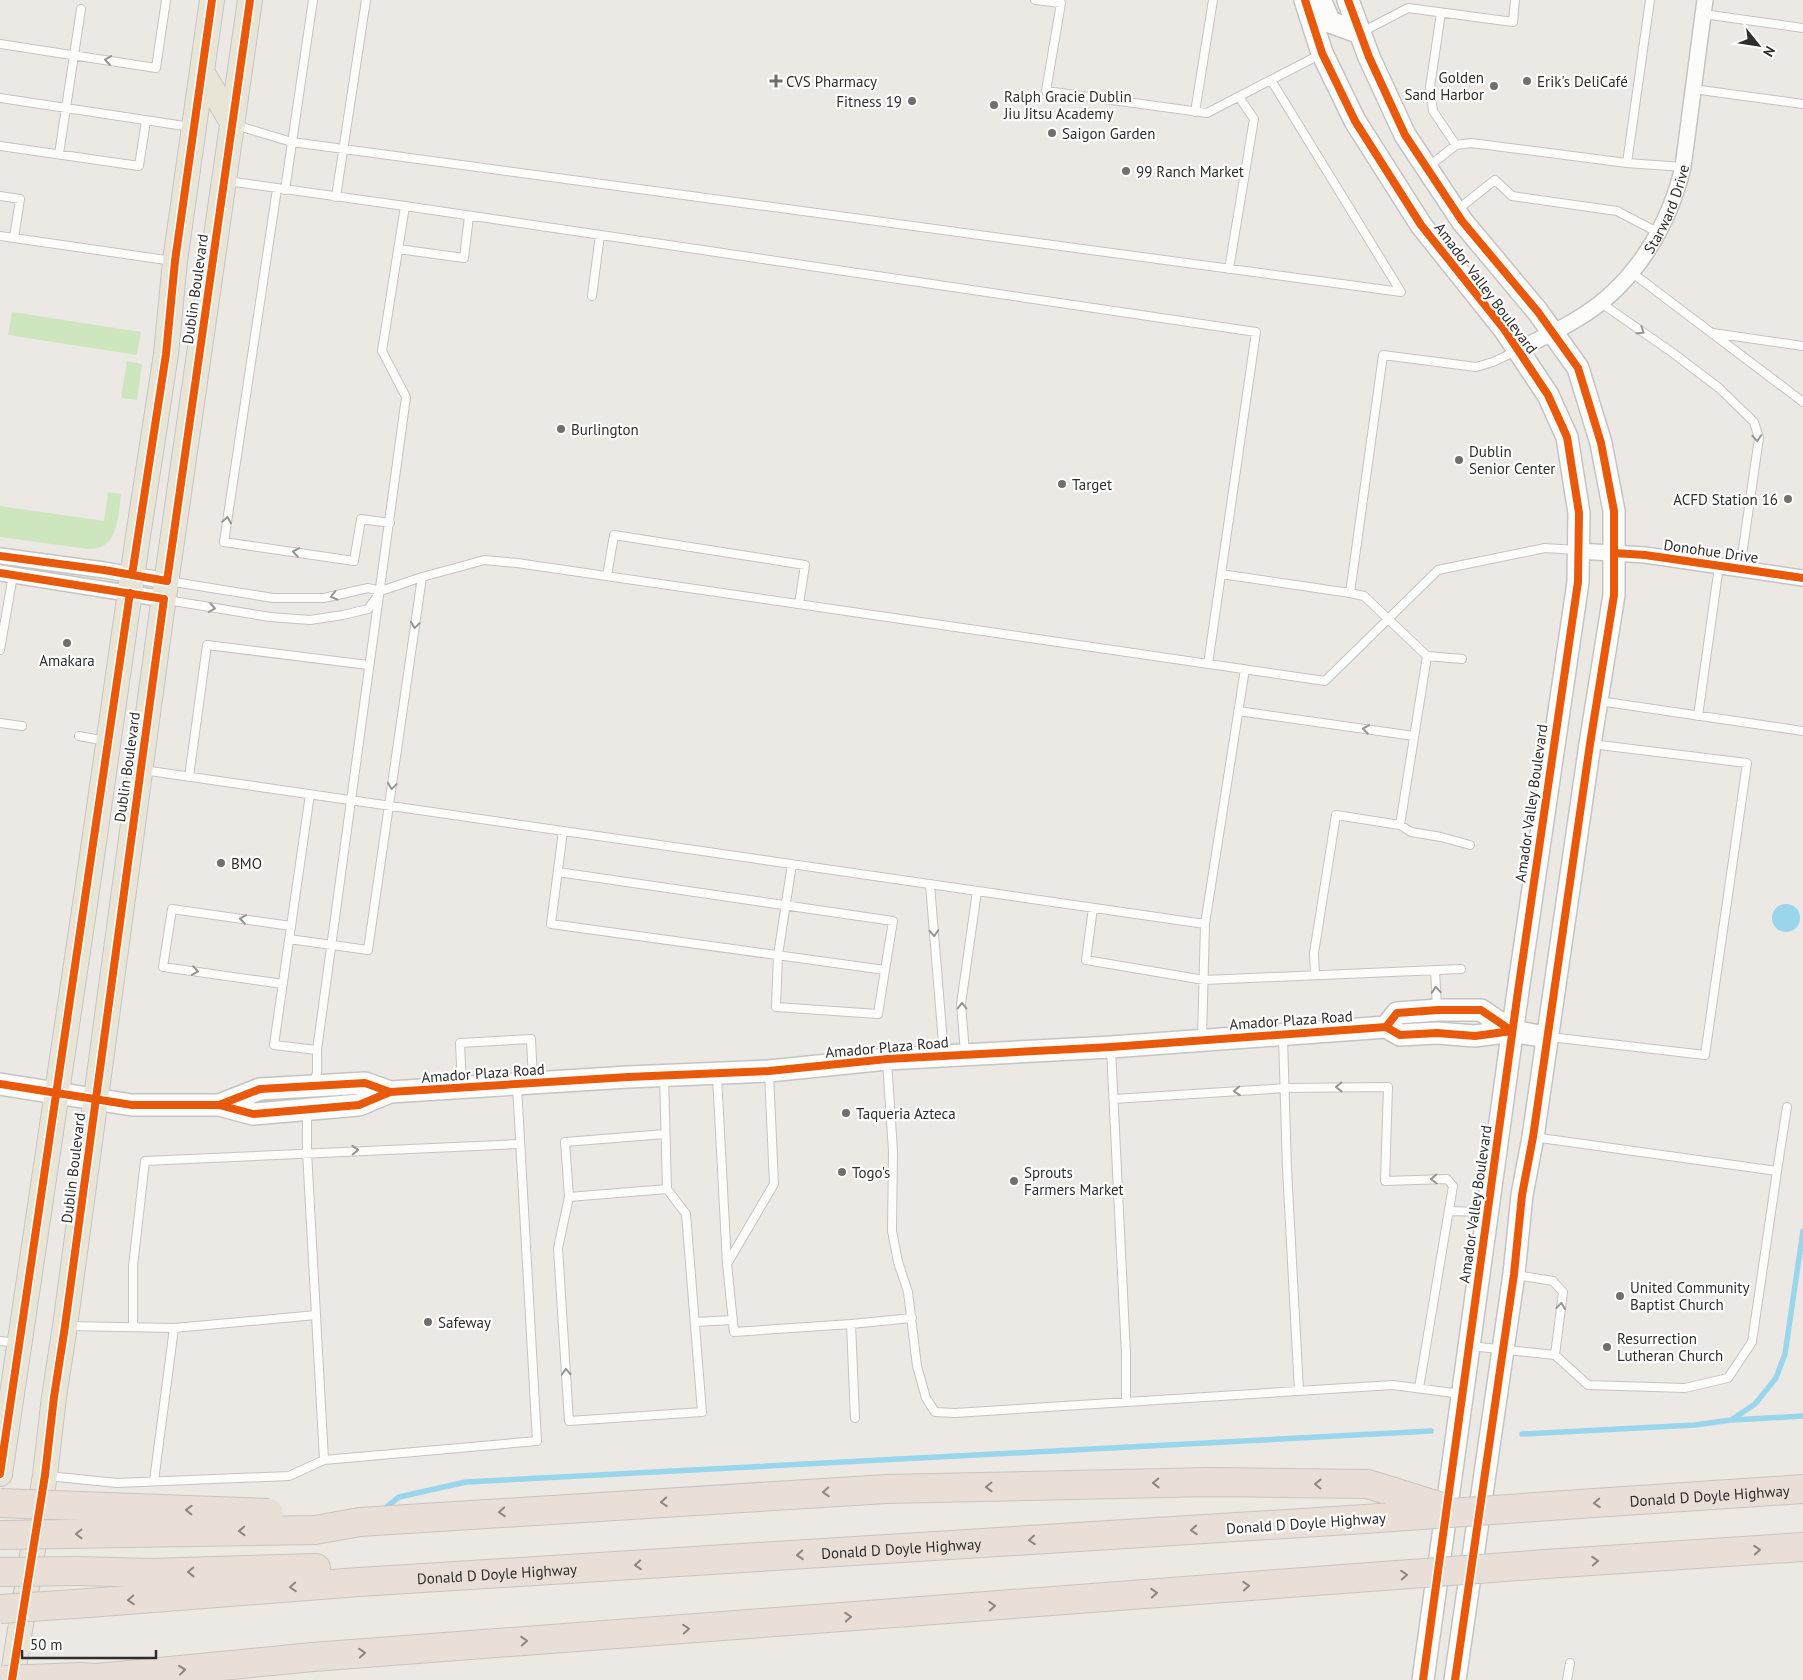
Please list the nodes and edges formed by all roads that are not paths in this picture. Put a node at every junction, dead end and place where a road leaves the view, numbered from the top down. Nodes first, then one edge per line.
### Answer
1 (166, 0) edge
2 (212, 0) edge
3 (250, 0) edge
4 (313, 0) edge
5 (366, 0) edge
6 (1035, 0) edge
7 (1213, 0) edge
8 (1305, 0) edge
9 (1320, 0) edge
10 (1348, 0) edge
11 (1404, 0) edge
12 (1515, 0) edge
13 (1650, 0) edge
14 (1061, 2) edge
15 (1704, 7) edge
16 (81, 8) dead end
17 (1408, 8) junction
18 (1441, 13) junction
19 (1803, 28) edge
20 (1360, 33) junction
21 (0, 44) edge
22 (1322, 53) junction
23 (74, 55) junction
24 (202, 72) junction
25 (1271, 80) junction
26 (1693, 89) junction
27 (1239, 97) junction
28 (0, 98) edge
29 (1803, 104) edge
30 (66, 108) junction
31 (1195, 112) junction
32 (146, 121) junction
33 (233, 124) junction
34 (195, 128) junction
35 (292, 142) junction
36 (1456, 145) junction
37 (0, 146) edge
38 (344, 149) junction
39 (58, 154) junction
40 (1627, 163) junction
41 (1683, 167) junction
42 (1426, 168) junction
43 (226, 176) junction
44 (281, 189) junction
45 (0, 196) edge
46 (336, 197) junction
47 (405, 206) junction
48 (1456, 211) junction
49 (469, 216) junction
50 (1659, 233) junction
51 (600, 235) junction
52 (0, 236) edge
53 (14, 238) junction
54 (398, 249) junction
55 (175, 261) junction
56 (1229, 269) junction
57 (1631, 272) junction
58 (592, 296) dead end
59 (1601, 303) junction
60 (1552, 332) junction
61 (1711, 333) junction
62 (1803, 346) edge
63 (1518, 350) junction
64 (1803, 402) edge
65 (390, 523) junction
66 (1578, 551) junction
67 (1614, 553) junction
68 (0, 556) edge
69 (1719, 566) junction
70 (1740, 569) junction
71 (6, 574) edge
72 (1221, 574) junction
73 (607, 576) junction
74 (422, 577) junction
75 (1803, 578) edge
76 (131, 584) junction
77 (165, 590) junction
78 (381, 592) junction
79 (1350, 593) junction
80 (799, 604) junction
81 (1388, 619) junction
82 (0, 650) edge
83 (1427, 656) junction
84 (1462, 659) dead end
85 (1208, 664) junction
86 (368, 665) junction
87 (1245, 669) junction
88 (1597, 701) junction
89 (1238, 711) junction
90 (1698, 716) junction
91 (0, 723) edge
92 (22, 726) dead end
93 (1803, 731) edge
94 (79, 736) dead end
95 (1414, 736) junction
96 (108, 741) junction
97 (1590, 744) junction
98 (140, 770) junction
99 (189, 777) junction
100 (310, 794) junction
101 (351, 800) junction
102 (389, 805) junction
103 (1400, 825) junction
104 (563, 831) junction
105 (1470, 845) dead end
106 (792, 864) junction
107 (558, 872) junction
108 (930, 885) junction
109 (977, 891) junction
110 (786, 906) junction
111 (1093, 908) junction
112 (1205, 924) junction
113 (291, 926) junction
114 (289, 939) junction
115 (331, 945) junction
116 (778, 955) junction
117 (1461, 969) dead end
118 (885, 970) junction
119 (1435, 970) junction
120 (1315, 975) junction
121 (1204, 980) junction
122 (283, 984) junction
123 (1438, 1010) junction
124 (1386, 1027) junction
125 (1512, 1031) junction
126 (1283, 1035) junction
127 (1546, 1037) junction
128 (1202, 1040) junction
129 (1111, 1046) junction
130 (317, 1050) junction
131 (965, 1055) junction
132 (944, 1056) junction
133 (887, 1059) junction
134 (769, 1071) junction
135 (717, 1074) junction
136 (664, 1076) junction
137 (0, 1084) edge
138 (525, 1084) junction
139 (314, 1085) junction
140 (462, 1087) junction
141 (1286, 1088) junction
142 (390, 1092) junction
143 (57, 1093) junction
144 (1114, 1099) junction
145 (95, 1100) junction
146 (219, 1105) junction
147 (1787, 1107) dead end
148 (307, 1110) junction
149 (665, 1134) junction
150 (1533, 1137) junction
151 (520, 1144) junction
152 (307, 1152) junction
153 (1777, 1171) junction
154 (667, 1189) junction
155 (569, 1197) junction
156 (1449, 1211) junction
157 (1488, 1212) junction
158 (727, 1264) junction
159 (1514, 1274) junction
160 (316, 1315) junction
161 (912, 1318) junction
162 (732, 1320) junction
163 (695, 1322) junction
164 (851, 1324) junction
165 (65, 1326) junction
166 (133, 1327) junction
167 (174, 1328) junction
168 (10, 1342) edge
169 (1468, 1346) junction
170 (1503, 1350) junction
171 (1555, 1355) junction
172 (1419, 1388) junction
173 (1298, 1391) junction
174 (1461, 1394) junction
175 (1126, 1402) junction
176 (855, 1418) dead end
177 (324, 1460) junction
178 (0, 1474) edge
179 (45, 1475) junction
180 (154, 1481) junction
181 (1803, 1489) edge
182 (0, 1503) edge
183 (1461, 1513) junction
184 (360, 1522) junction
185 (0, 1535) edge
186 (1803, 1547) edge
187 (0, 1572) edge
188 (359, 1582) junction
189 (0, 1609) edge
190 (1570, 1663) dead end
191 (92, 1678) edge
192 (4, 1680) edge
193 (12, 1680) edge
194 (1423, 1680) edge
195 (1455, 1680) edge
196 (1568, 1680) edge

1 -> 23 lane
2 - 24 main road, Dublin Boulevard
3 - 33 main road, Dublin Boulevard
4 - 35 lane
5 - 38 lane
6 - 14 lane
7 - 31 lane
8 - 22 street, Amador Valley Boulevard
9 - 20 street
10 - 20 street, Amador Valley Boulevard
11 - 17 lane
12 - 18 lane
13 - 40 lane
14 - 31 lane
15 - 19 lane
15 - 26 street, Starward Drive
16 - 23 lane
17 - 18 lane
17 - 20 lane
18 - 36 lane
20 - 42 street, Amador Valley Boulevard
21 - 23 lane
22 - 25 lane
22 - 63 street, Amador Valley Boulevard
23 - 30 lane
24 - 33 main road
24 - 34 main road, Dublin Boulevard
25 - 27 lane
25 - 56 lane
26 - 29 lane
26 - 41 street, Starward Drive
27 - 31 lane
27 - 56 lane
28 - 30 lane
30 - 32 lane
30 - 39 lane
32 - 34 lane
32 - 39 lane
33 - 35 lane
33 - 43 main road, Dublin Boulevard
34 - 43 main road, Dublin Boulevard
34 - 55 main road, Dublin Boulevard
35 - 38 lane
35 - 44 lane
36 - 40 lane
36 - 42 lane
37 - 39 lane
38 - 46 lane
38 - 56 lane
40 - 41 lane
41 - 50 street, Starward Drive
42 - 48 street, Amador Valley Boulevard
43 - 44 lane
43 - 77 main road, Dublin Boulevard
44 - 46 lane
65 -> 44 lane
45 - 53 lane
46 - 47 lane
47 - 49 lane
47 - 54 lane
48 - 50 lane
48 - 60 street, Amador Valley Boulevard
49 - 51 lane
49 - 54 lane
50 - 57 street, Starward Drive
51 - 58 lane
51 - 72 lane
52 - 53 lane
53 - 55 lane
54 - 65 lane
55 - 76 main road, Dublin Boulevard
57 - 59 street, Starward Drive
57 - 61 lane
59 - 60 street, Starward Drive
59 -> 70 lane
60 - 63 street, Starward Drive
60 - 67 street, Amador Valley Boulevard
61 - 62 lane
61 - 64 lane
63 - 66 street, Amador Valley Boulevard
63 - 79 lane
65 - 78 lane
66 - 67 street, Donohue Drive
66 - 81 lane
66 - 125 street, Amador Valley Boulevard
67 - 69 street, Donohue Drive
67 - 88 street, Amador Valley Boulevard
68 - 76 street
69 - 70 street, Donohue Drive
69 - 90 lane
70 - 75 street, Donohue Drive
71 - 76 street
71 - 82 lane
72 - 79 lane
72 - 85 lane
73 - 74 lane
73 - 80 lane
73 - 80 lane
74 - 78 lane
74 -> 102 lane
76 - 77 street
76 - 96 main road, Dublin Boulevard
78 -> 77 lane
77 -> 78 lane
77 - 98 main road, Dublin Boulevard
78 - 86 lane
79 - 81 lane
80 - 85 lane
81 - 83 lane
81 - 87 lane
83 - 84 lane
83 - 95 lane
85 - 87 lane
86 - 99 lane
86 - 101 lane
87 - 89 lane
88 - 90 lane
88 - 97 street, Amador Valley Boulevard
95 -> 89 lane
89 - 112 lane
90 - 93 lane
91 - 92 lane
94 - 96 lane
95 - 103 lane
96 - 143 main road, Dublin Boulevard
97 - 127 street, Amador Valley Boulevard
97 - 127 lane
98 - 99 lane
98 - 145 main road, Dublin Boulevard
99 - 100 lane
100 - 101 lane
100 - 113 lane
101 - 102 lane
101 - 115 lane
102 - 104 lane
102 - 115 lane
103 - 105 lane
103 - 120 lane
104 - 106 lane
104 - 107 lane
106 - 108 lane
106 - 110 lane
107 - 110 lane
107 - 116 lane
108 - 109 lane
108 -> 132 lane
109 - 111 lane
131 -> 109 lane
110 - 116 lane
110 - 118 lane
111 - 112 lane
111 - 121 lane
112 - 121 lane
113 - 114 lane
113 -> 122 lane
114 - 115 lane
114 - 122 lane
115 - 130 lane
116 - 118 lane
116 - 118 lane
117 - 119 lane
119 - 120 lane
123 -> 119 lane
120 - 121 lane
121 - 128 lane
122 - 130 lane
123 - 124 street, Amador Plaza Road
123 - 125 street, Amador Plaza Road
124 - 125 street, Amador Plaza Road
124 - 126 street, Amador Plaza Road
125 - 127 street, Amador Plaza Road
125 - 157 street, Amador Valley Boulevard
126 - 128 street, Amador Plaza Road
126 - 141 lane
127 - 150 street, Amador Valley Boulevard
128 - 129 street, Amador Plaza Road
129 - 131 street, Amador Plaza Road
129 - 144 lane
130 - 139 lane
131 - 132 street, Amador Plaza Road
132 - 133 street, Amador Plaza Road
133 - 134 street, Amador Plaza Road
133 - 161 lane
134 - 135 street, Amador Plaza Road
134 - 158 lane
135 - 136 street, Amador Plaza Road
135 - 158 lane
136 - 138 street, Amador Plaza Road
136 - 149 lane
137 - 143 street, Amador Plaza Road
138 - 140 street, Amador Plaza Road
138 - 140 lane
138 - 151 lane
139 - 142 street, Amador Plaza Road
139 - 146 street, Amador Plaza Road
140 - 142 street, Amador Plaza Road
141 -> 144 lane
156 -> 141 lane
141 - 173 lane
142 - 148 street, Amador Plaza Road
143 - 145 street, Amador Plaza Road
143 - 168 main road, Dublin Boulevard
144 - 175 lane
145 - 146 street, Amador Plaza Road
145 - 165 main road, Dublin Boulevard
146 - 148 street, Amador Plaza Road
147 - 153 lane
148 - 152 lane
149 - 154 lane
149 - 155 lane
150 - 153 lane
150 - 159 street, Amador Valley Boulevard
152 -> 151 lane
151 - 177 lane
152 - 160 lane
152 - 166 lane
153 - 171 lane
154 - 155 lane
154 - 163 lane
163 -> 155 lane
156 - 157 lane
156 - 172 lane
157 - 169 street, Amador Valley Boulevard
158 - 162 lane
159 - 170 street, Amador Valley Boulevard
171 -> 159 lane
160 - 167 lane
160 - 177 lane
161 - 164 lane
161 - 175 lane
162 - 163 lane
162 - 164 lane
164 - 176 lane
165 - 166 lane
165 - 179 main road, Dublin Boulevard
166 - 167 lane
167 - 180 lane
168 - 178 main road, Dublin Boulevard
169 - 170 lane
169 - 174 street, Amador Valley Boulevard
170 - 171 lane
170 - 195 street, Amador Valley Boulevard
172 - 173 lane
172 - 174 lane
173 - 175 lane
174 - 194 street, Amador Valley Boulevard
177 - 180 lane
179 - 180 lane
179 - 193 main road, Dublin Boulevard
181 -> 183 highway, Donald D Doyle Highway, bridge
184 -> 182 highway, bridge
183 -> 184 highway, bridge
183 -> 188 highway, Donald D Doyle Highway, bridge
184 -> 185 highway, bridge
191 -> 186 highway, bridge
188 -> 187 highway, bridge
188 -> 189 highway, Donald D Doyle Highway, bridge
190 - 196 lane
191 - 192 highway, bridge

